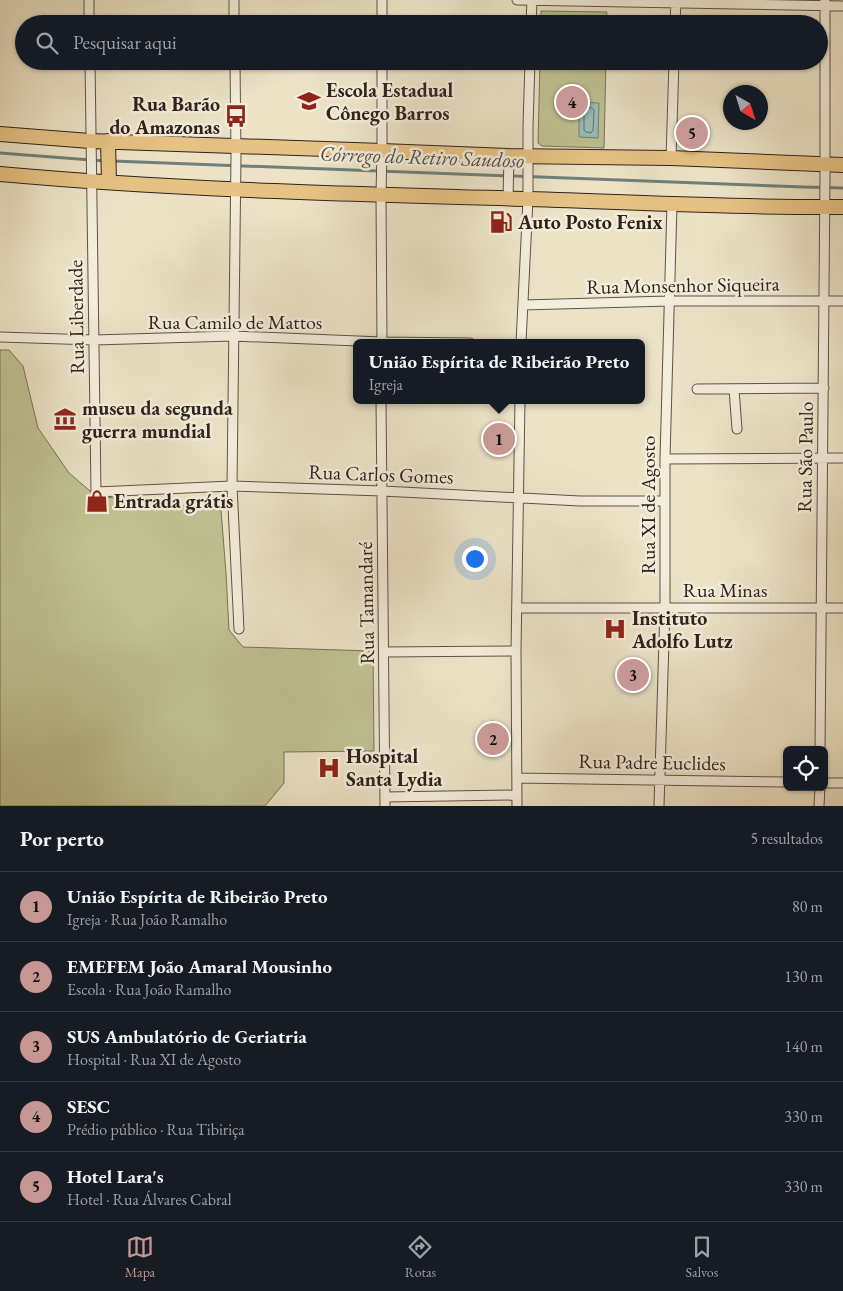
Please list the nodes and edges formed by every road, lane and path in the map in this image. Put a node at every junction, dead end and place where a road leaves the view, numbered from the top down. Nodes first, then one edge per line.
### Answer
1 (89, 0) edge
2 (234, 0) edge
3 (382, 0) edge
4 (517, 0) edge
5 (532, 0) edge
6 (676, 1) edge
7 (825, 3) edge
8 (843, 6) edge
9 (89, 15) edge
10 (234, 15) edge
11 (382, 15) edge
12 (531, 15) edge
13 (675, 15) edge
14 (90, 70) edge
15 (235, 70) edge
16 (382, 70) edge
17 (530, 70) edge
18 (674, 70) edge
19 (825, 70) edge
20 (0, 134) edge
21 (90, 145) junction
22 (108, 145) junction
23 (236, 151) junction
24 (382, 155) junction
25 (671, 158) junction
26 (509, 160) junction
27 (528, 162) junction
28 (843, 165) edge
29 (825, 170) junction
30 (0, 174) edge
31 (92, 176) junction
32 (108, 177) junction
33 (236, 184) junction
34 (381, 190) junction
35 (508, 194) junction
36 (528, 195) junction
37 (825, 203) junction
38 (672, 204) junction
39 (843, 207) edge
40 (669, 301) junction
41 (824, 301) junction
42 (843, 301) edge
43 (523, 305) junction
44 (233, 336) junction
45 (0, 337) edge
46 (382, 339) edge
47 (521, 339) edge
48 (94, 340) junction
49 (353, 341) edge
50 (824, 388) junction
51 (697, 389) dead end
52 (734, 389) junction
53 (382, 404) edge
54 (520, 404) edge
55 (737, 429) dead end
56 (822, 458) junction
57 (843, 458) edge
58 (665, 459) junction
59 (232, 486) junction
60 (382, 491) junction
61 (96, 492) joint
62 (519, 498) junction
63 (664, 501) junction
64 (664, 607) junction
65 (517, 608) junction
66 (821, 608) junction
67 (843, 608) edge
68 (239, 629) dead end
69 (516, 651) junction
70 (384, 652) junction
71 (820, 746) edge
72 (518, 778) junction
73 (660, 780) junction
74 (783, 782) edge
75 (828, 783) edge
76 (843, 783) edge
77 (820, 791) edge
78 (517, 795) junction
79 (385, 801) edge
80 (517, 806) edge
81 (659, 806) edge
82 (819, 806) edge

1 - 9 street
2 - 10 street
3 - 11 street
4 - 5 street
5 - 6 street
5 - 12 street
6 - 7 street
6 - 13 street
7 - 8 street
14 - 21 street, Rua Liberdade
15 - 23 street
16 - 24 street
17 - 27 street
18 - 25 street
19 - 29 street, Rua São Paulo
20 - 21 main road
21 - 22 main road
21 - 31 street, Rua Liberdade
22 - 23 main road
22 - 32 main road
23 - 24 main road
23 - 33 street
24 - 26 main road
24 - 34 street
25 - 27 main road
25 - 29 main road
26 - 27 main road
26 - 35 street
27 - 36 street
28 - 29 main road
29 - 37 street, Rua São Paulo
30 - 31 main road
31 - 32 main road
31 - 48 street, Rua Liberdade
32 - 33 main road
33 - 34 main road
33 - 44 street
34 - 35 main road
34 - 46 street
35 - 36 main road
36 - 38 main road
36 - 43 street
37 - 38 main road
37 - 39 main road
37 - 41 street, Rua São Paulo
38 - 40 street, Rua XI de Agosto
40 - 41 street, Rua Monsenhor Siqueira
40 - 43 street, Rua Monsenhor Siqueira
40 - 58 street, Rua XI de Agosto
41 - 42 street, Rua Monsenhor Siqueira
41 - 50 street, Rua São Paulo
43 - 47 street
44 - 48 street, Rua Camilo de Mattos
44 - 49 street, Rua Camilo de Mattos
44 - 59 street
45 - 48 street, Rua Camilo de Mattos
48 - 61 street, Rua Liberdade
50 - 52 street
50 - 56 street, Rua São Paulo
51 - 52 street
52 - 55 street
53 - 60 street, Rua Tamandaré
54 - 62 street
56 - 57 street
56 - 58 street
56 - 66 street, Rua São Paulo
58 - 63 street, Rua XI de Agosto
59 - 60 street, Rua Carlos Gomes
59 - 61 street, Rua Carlos Gomes
59 - 68 street
60 - 62 street, Rua Carlos Gomes
60 - 70 street, Rua Tamandaré
62 - 63 street, Rua Carlos Gomes
62 - 65 street
63 - 64 street, Rua XI de Agosto
64 - 65 street, Rua Minas
64 - 66 street, Rua Minas
64 - 73 street, Rua XI de Agosto
65 - 69 street
66 - 67 street, Rua Minas
66 - 71 street, Rua São Paulo
69 - 70 street
69 - 72 street
70 - 79 street, Rua Tamandaré
72 - 73 street, Rua Padre Euclides
72 - 78 street
73 - 74 street, Rua Padre Euclides
73 - 81 street, Rua XI de Agosto
75 - 76 street
77 - 82 street
78 - 79 street
78 - 80 street

